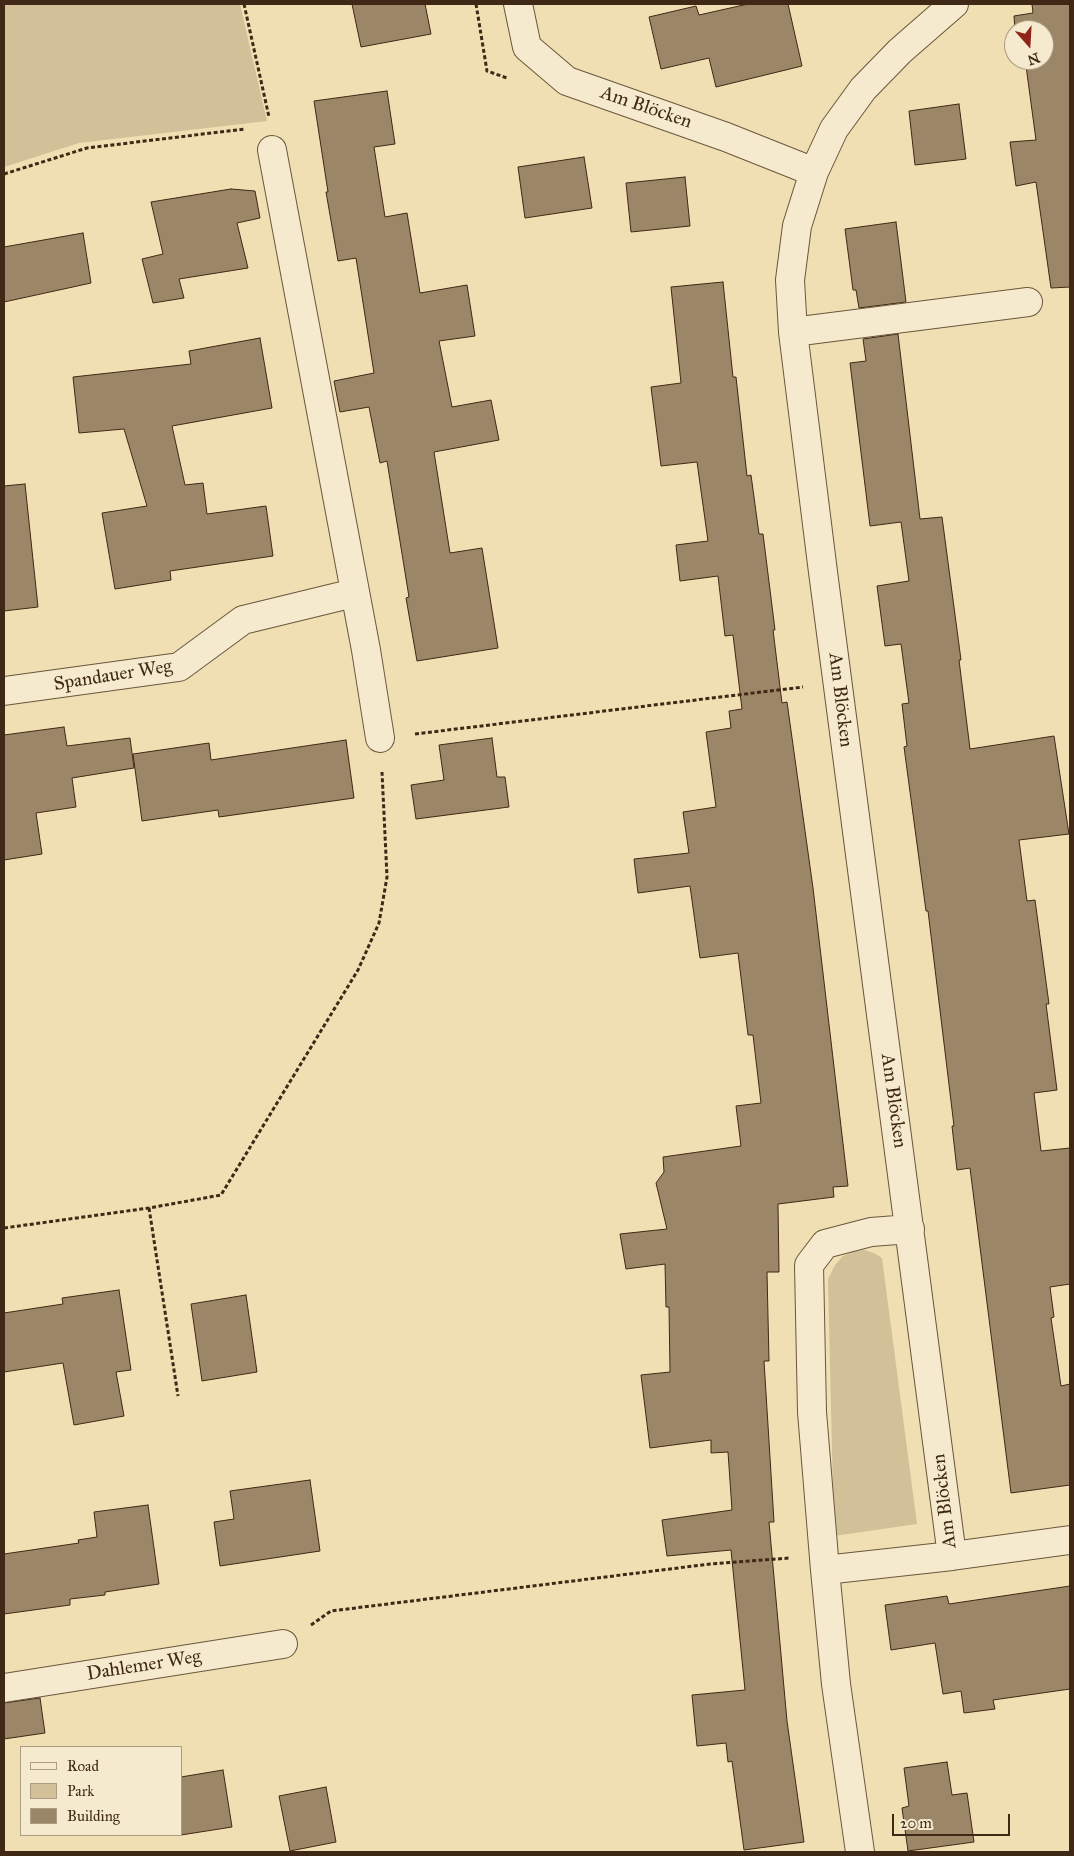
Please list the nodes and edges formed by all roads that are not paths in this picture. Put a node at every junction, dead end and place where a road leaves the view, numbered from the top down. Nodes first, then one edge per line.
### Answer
1 (518, 4) edge
2 (954, 4) edge
3 (272, 138) road end
4 (814, 172) junction
5 (1028, 302) dead end
6 (793, 332) junction
7 (354, 593) junction
8 (4, 692) edge
9 (380, 738) road end
10 (910, 1229) junction
11 (1070, 1540) edge
12 (952, 1556) junction
13 (825, 1570) junction
14 (284, 1644) road end
15 (4, 1688) edge
16 (860, 1852) edge

1 - 4 street, Am Blöcken
2 - 4 street, Am Blöcken
3 - 7 street
4 - 6 street, Am Blöcken
5 - 6 street
6 - 10 street, Am Blöcken
7 - 8 street, Spandauer Weg
7 - 9 street
10 - 12 street, Am Blöcken
10 - 13 street
11 - 12 street
12 - 13 street, Am Blöcken
13 - 16 street
14 - 15 street, Dahlemer Weg

